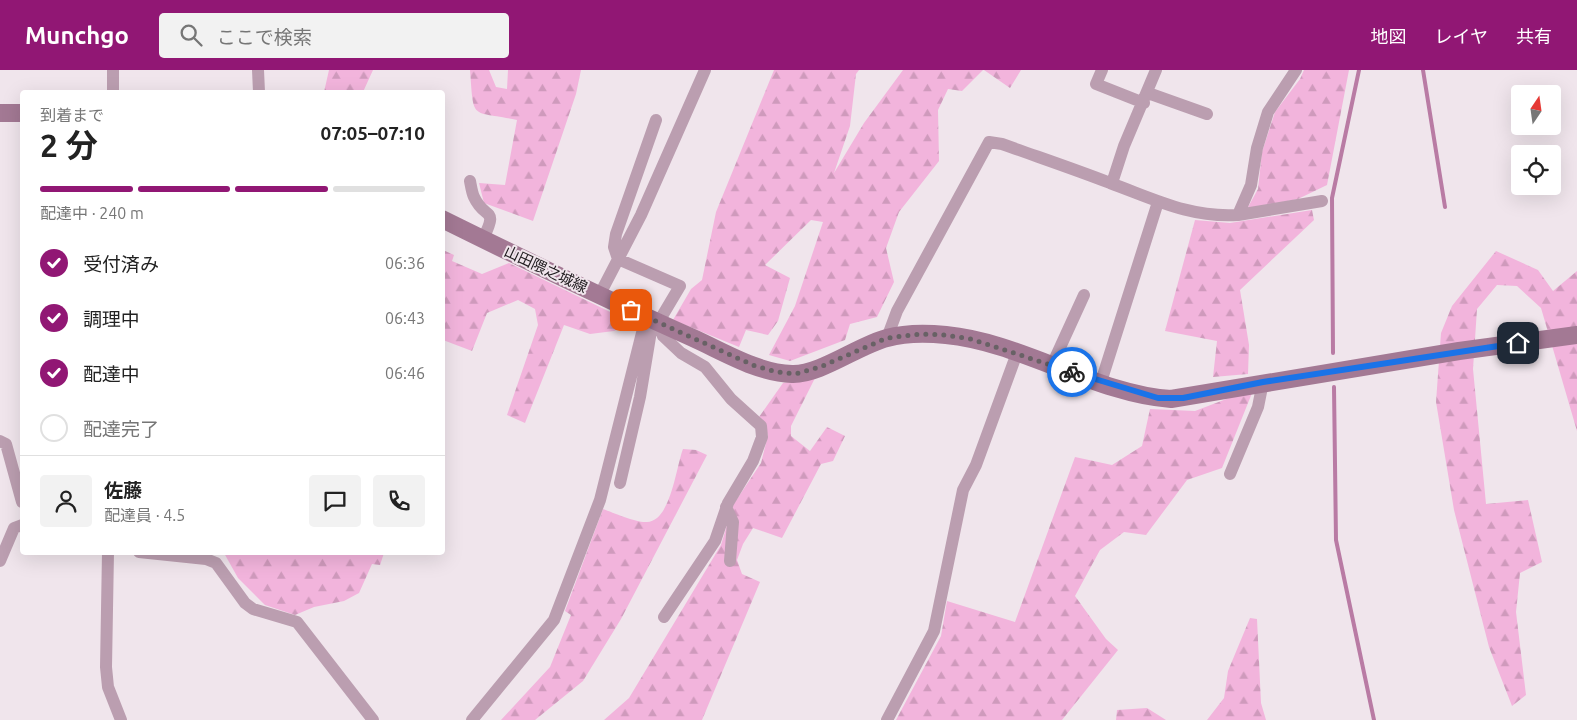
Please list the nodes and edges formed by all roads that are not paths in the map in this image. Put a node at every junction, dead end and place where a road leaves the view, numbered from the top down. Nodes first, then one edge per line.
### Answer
1 (113, 70) edge
2 (258, 70) edge
3 (705, 70) edge
4 (1102, 70) edge
5 (1156, 70) edge
6 (1296, 70) edge
7 (112, 90) edge
8 (259, 90) edge
9 (1146, 98) junction
10 (0, 113) edge
11 (20, 113) edge
12 (1206, 114) dead end
13 (656, 120) dead end
14 (470, 181) dead end
15 (1112, 183) junction
16 (1322, 201) dead end
17 (1158, 202) junction
18 (1238, 215) junction
19 (445, 220) edge
20 (482, 239) junction
21 (618, 259) junction
22 (600, 294) junction
23 (1084, 295) dead end
24 (652, 320) junction
25 (1577, 335) edge
26 (887, 338) junction
27 (1018, 353) junction
28 (1052, 365) junction
29 (1101, 382) junction
30 (1263, 382) junction
31 (0, 441) edge
32 (1230, 474) dead end
33 (620, 482) dead end
34 (20, 495) edge
35 (726, 507) junction
36 (20, 526) edge
37 (108, 555) edge
38 (164, 555) edge
39 (0, 561) edge
40 (730, 561) dead end
41 (664, 617) dead end
42 (121, 720) edge
43 (373, 720) edge
44 (472, 720) edge
45 (887, 720) edge

1 - 7 street
2 - 8 street
3 - 21 street
4 - 9 street
5 - 9 street
6 - 18 street
9 - 12 street
9 - 15 street
10 - 11 main road
13 - 21 street
14 - 20 street
15 - 17 street
15 - 26 street
16 - 18 street
17 - 18 street
17 - 29 street
19 - 20 main road, 山田隈之城線
20 - 22 main road, 山田隈之城線
21 - 22 street
21 - 24 street
22 - 24 main road, 山田隈之城線
23 - 28 street
24 - 26 main road, 山田隈之城線
24 - 33 street
24 - 35 street
24 - 44 street
25 - 30 main road, 山田隈之城線
26 - 27 main road, 山田隈之城線
27 - 28 main road, 山田隈之城線
27 - 45 street
28 - 29 main road, 山田隈之城線
29 - 30 main road, 山田隈之城線
30 - 32 street
31 - 34 street
35 - 40 street
35 - 41 street
36 - 39 street
37 - 42 street
38 - 43 street

